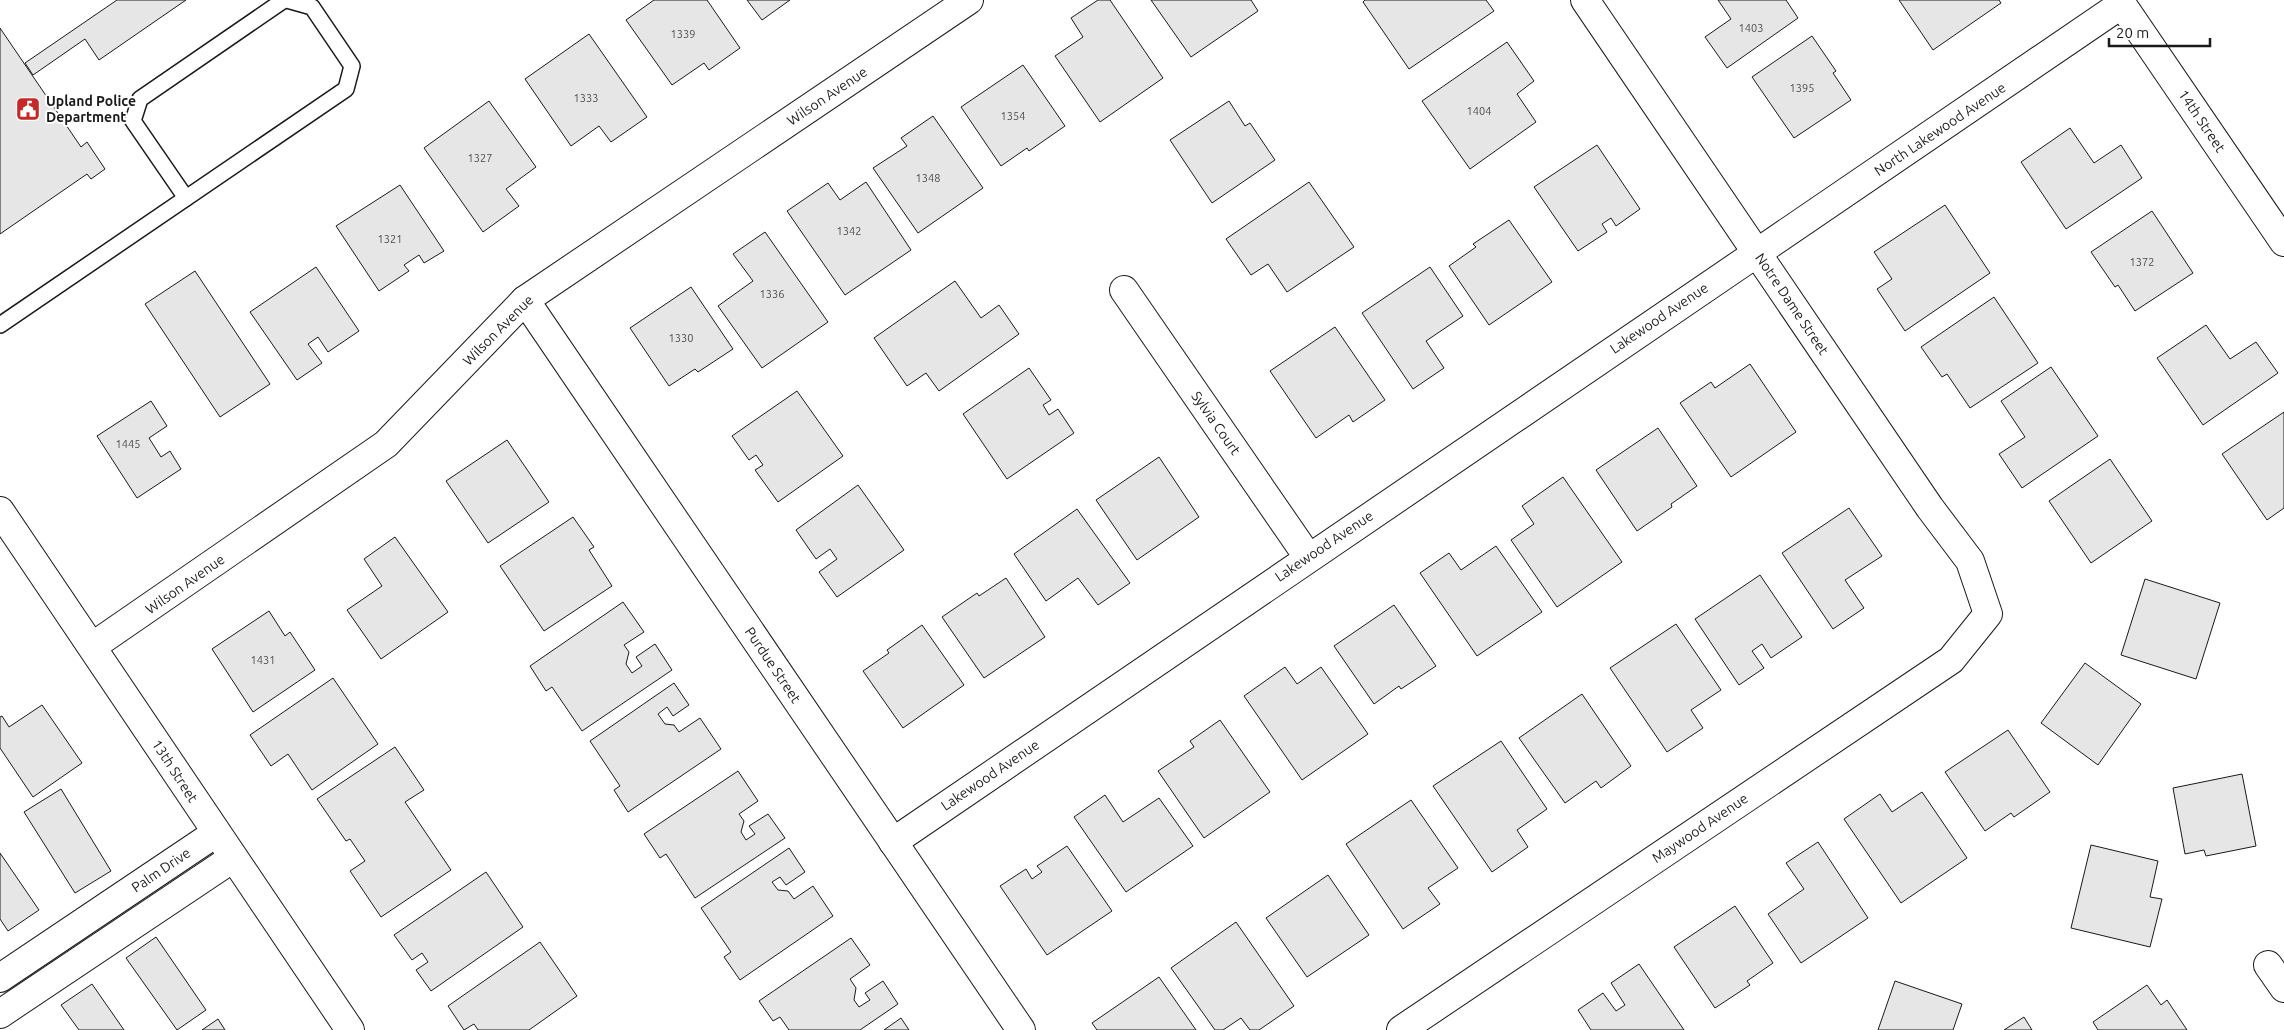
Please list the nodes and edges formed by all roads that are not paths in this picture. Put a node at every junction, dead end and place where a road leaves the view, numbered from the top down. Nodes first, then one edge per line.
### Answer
1 (286, 0) edge
2 (969, 0) edge
3 (1585, 0) edge
4 (2121, 2) edge
5 (186, 198) junction
6 (2284, 242) edge
7 (1756, 252) junction
8 (1124, 290) dead end
9 (525, 300) junction
10 (0, 325) edge
11 (0, 511) edge
12 (1308, 557) junction
13 (1988, 614) joint
14 (93, 646) junction
15 (216, 833) junction
16 (893, 842) junction
17 (233, 858) junction
18 (106, 907) junction
19 (123, 931) junction
20 (41, 950) junction
21 (2268, 965) dead end
22 (59, 974) junction
23 (0, 978) edge
24 (2284, 988) edge
25 (0, 1014) edge
26 (350, 1030) edge
27 (1021, 1030) edge
28 (1400, 1030) edge

1 - 5 lane
1 - 5 lane
2 - 9 street, Wilson Avenue
3 - 7 street, Notre Dame Street
4 - 6 street, 14th Street
4 - 7 street, North Lakewood Avenue
5 - 10 lane
7 - 12 street, Lakewood Avenue
7 - 13 street, Notre Dame Street
8 - 12 street, Sylvia Court
9 - 14 street, Wilson Avenue
9 - 16 street, Purdue Street
11 - 14 street, 13th Street
12 - 16 street, Lakewood Avenue
13 - 28 street, Maywood Avenue
14 - 15 street, 13th Street
15 - 17 street, 13th Street
15 - 18 street, Palm Drive
16 - 27 street, Purdue Street
17 - 19 street
17 - 26 street, 13th Street
18 - 19 street
18 - 20 street, Palm Drive
19 - 22 street
20 - 22 street
20 - 23 street, Palm Drive
21 - 24 street
22 - 25 street

